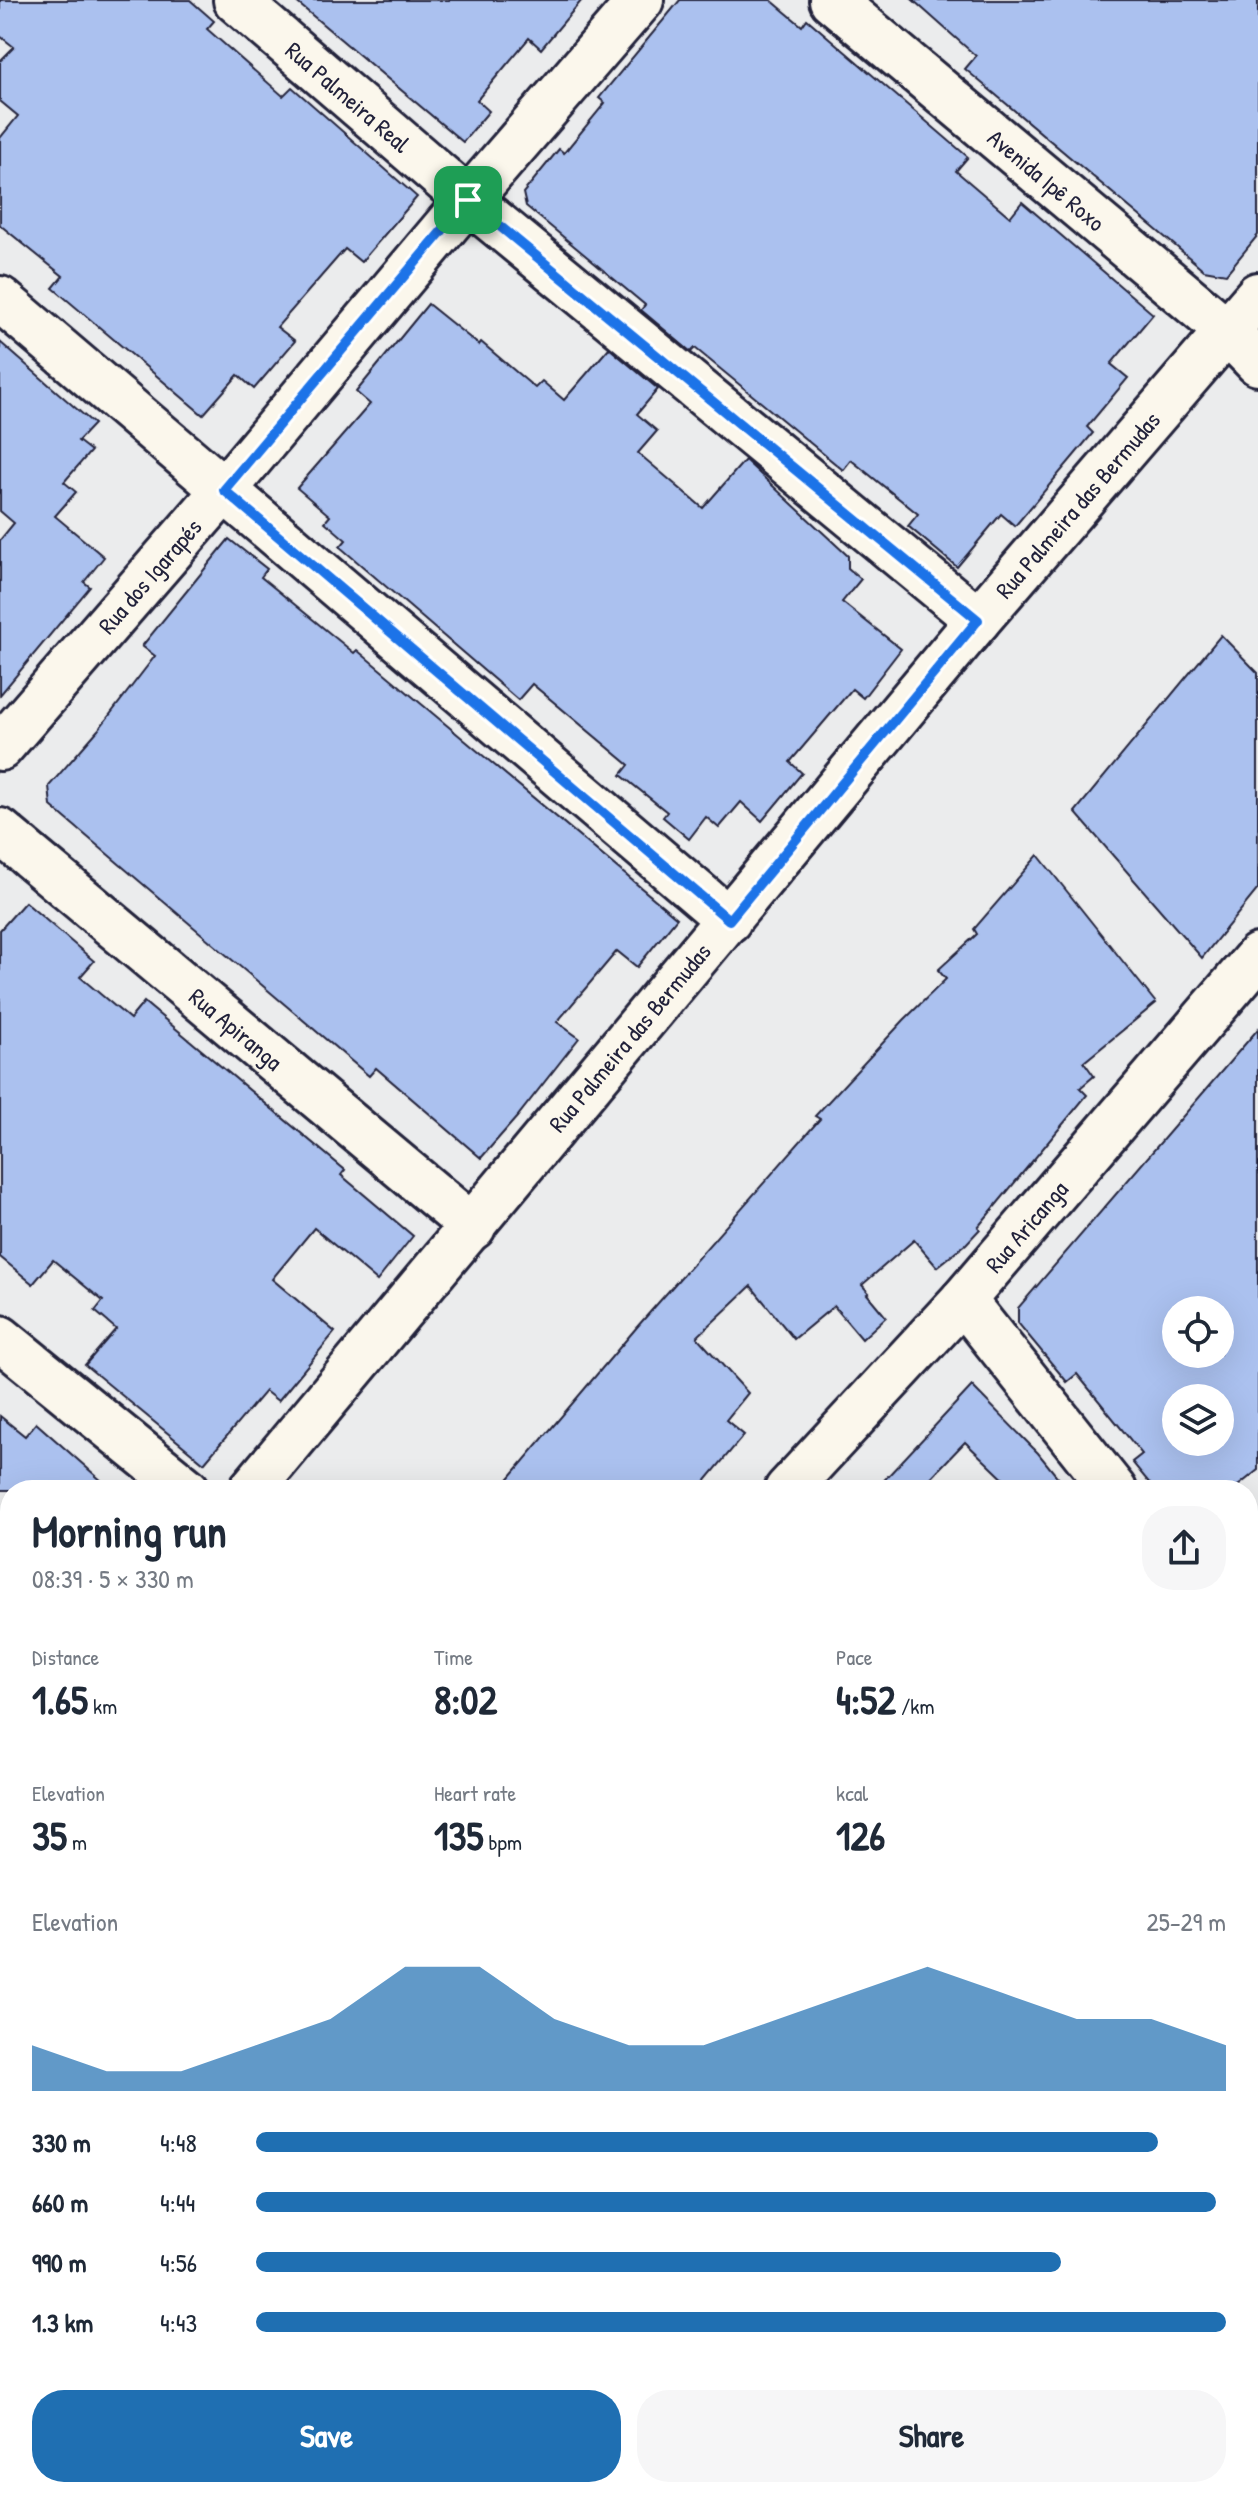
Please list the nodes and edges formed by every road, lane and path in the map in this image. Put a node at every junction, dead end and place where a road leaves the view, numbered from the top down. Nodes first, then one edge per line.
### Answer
1 (236, 0) edge
2 (641, 0) edge
3 (832, 0) edge
4 (468, 200) junction
5 (1258, 295) edge
6 (0, 299) edge
7 (1227, 331) junction
8 (1258, 363) edge
9 (224, 490) junction
10 (978, 620) junction
11 (0, 748) edge
12 (0, 831) edge
13 (729, 920) junction
14 (1258, 956) edge
15 (473, 1227) junction
16 (963, 1300) junction
17 (0, 1338) edge
18 (175, 1480) edge
19 (259, 1480) edge
20 (796, 1480) edge
21 (1106, 1480) edge

1 - 4 street, Rua Palmeira Real
2 - 4 street, Rua dos Igarapés
3 - 7 street, Avenida Ipê Roxo
4 - 9 street, Rua dos Igarapés
4 - 10 street, Rua Palmeira Real
5 - 7 street, Rua Palmeira das Bermudas
6 - 9 street
7 - 8 street, Avenida Ipê Roxo
7 - 10 street, Rua Palmeira das Bermudas
9 - 11 street, Rua dos Igarapés
9 - 13 street
10 - 13 street, Rua Palmeira das Bermudas
12 - 15 street, Rua Apiranga
13 - 15 street, Rua Palmeira das Bermudas
14 - 16 street, Rua Aricanga
15 - 19 street, Rua Palmeira das Bermudas
16 - 20 street, Rua Aricanga
16 - 21 street
17 - 18 street

